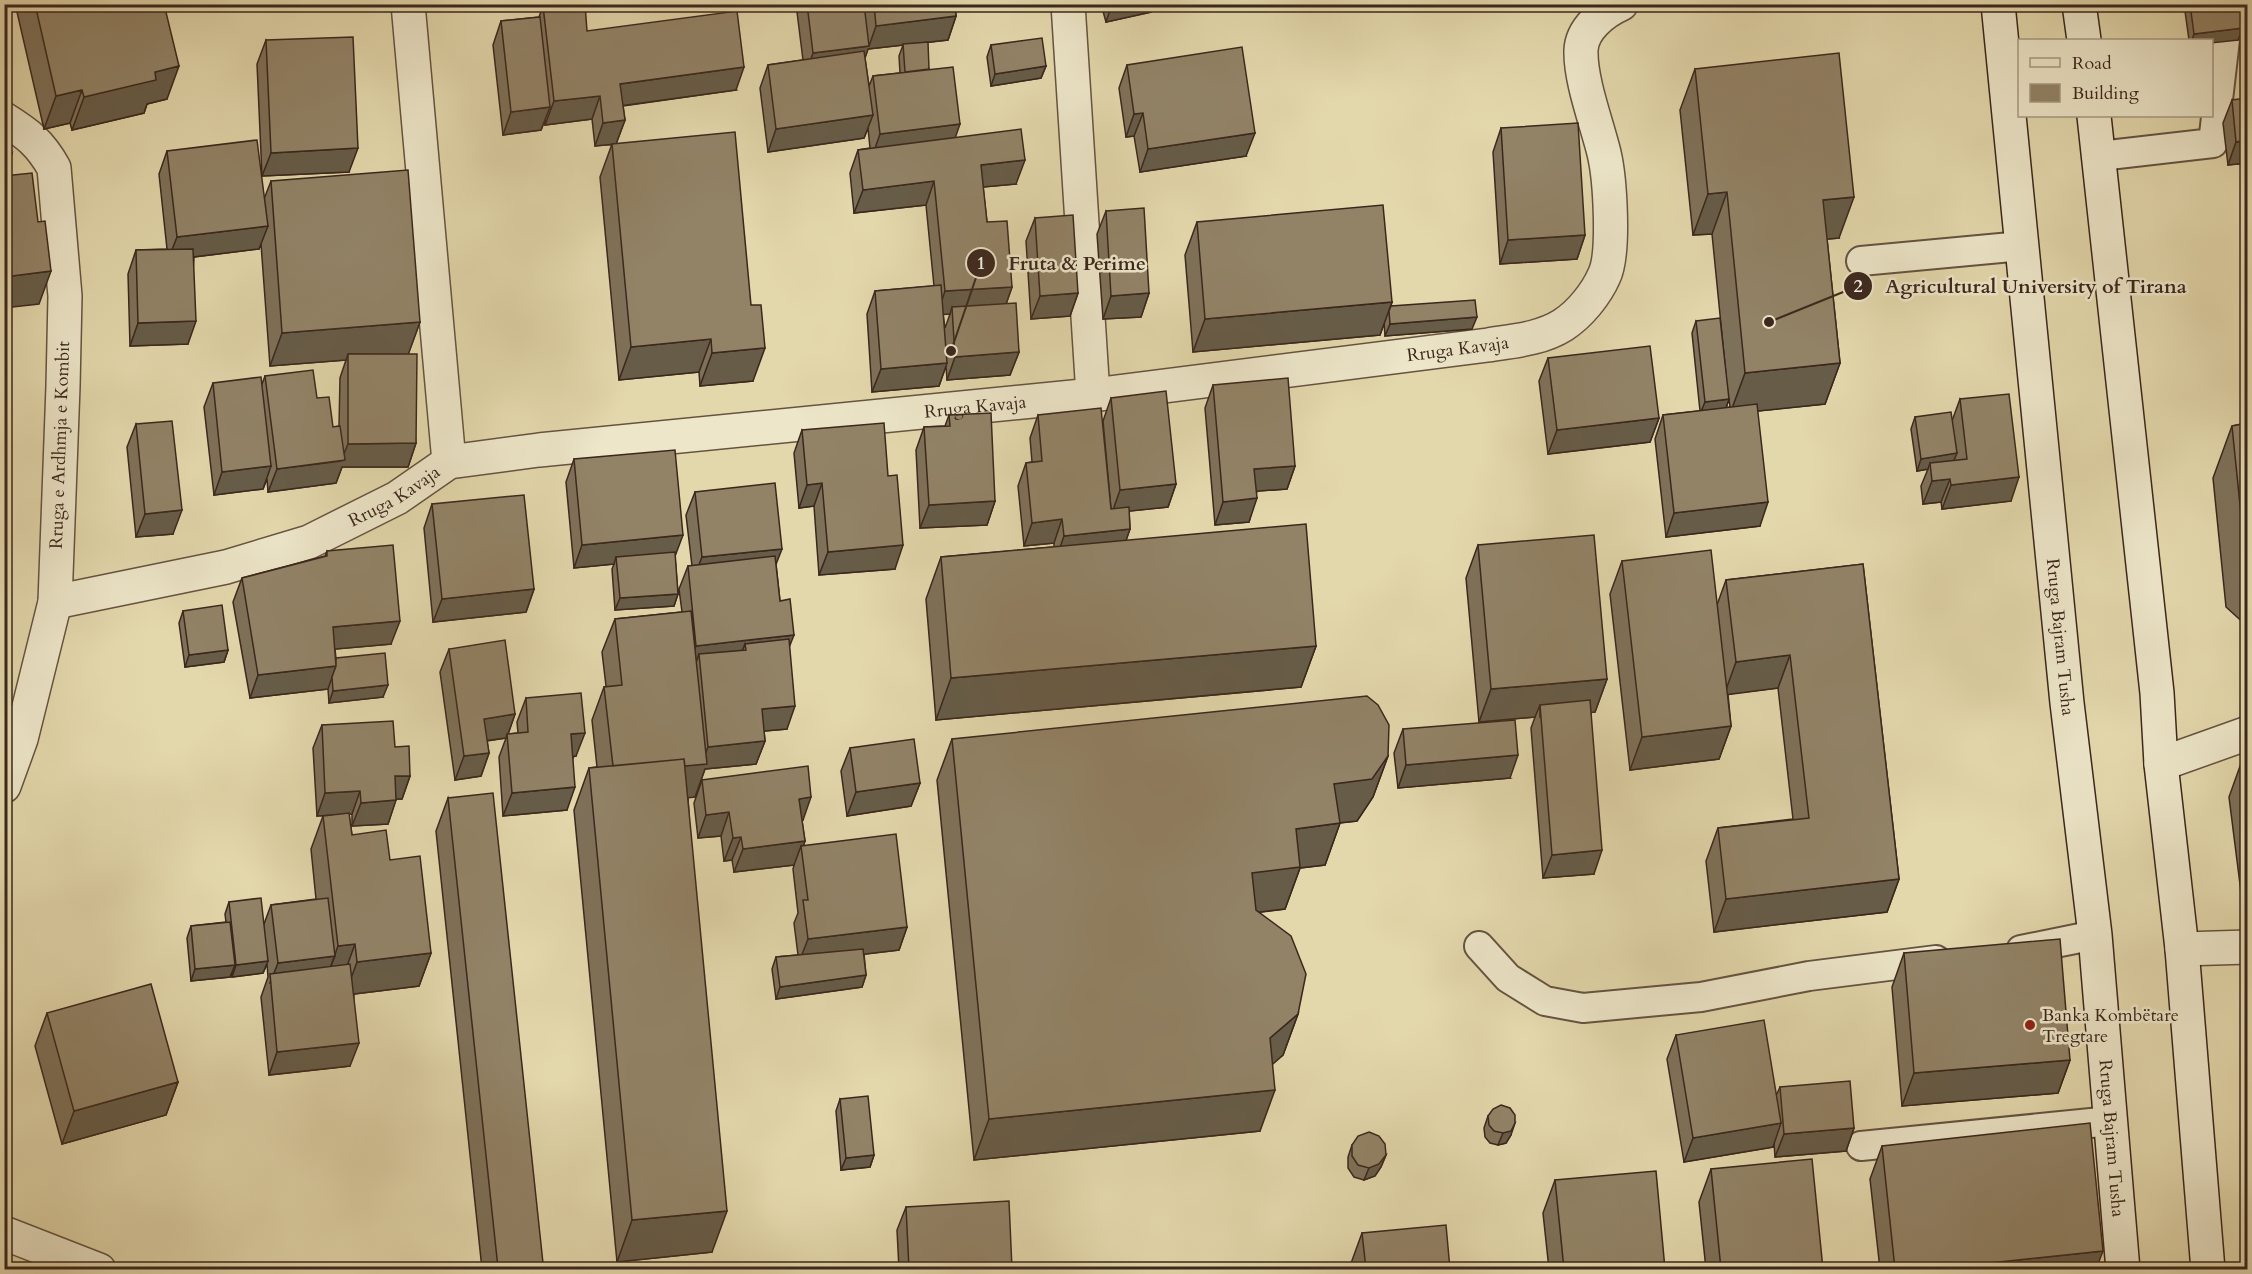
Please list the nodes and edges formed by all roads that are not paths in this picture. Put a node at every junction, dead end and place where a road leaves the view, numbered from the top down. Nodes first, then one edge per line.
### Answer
1 (408, 4) edge
2 (1068, 4) edge
3 (1621, 4) edge
4 (1998, 4) edge
5 (2079, 4) edge
6 (2226, 31) edge
7 (2084, 39) edge
8 (2094, 117) edge
9 (4, 119) edge
10 (2100, 156) junction
11 (2022, 246) junction
12 (1861, 261) dead end
13 (1093, 395) junction
14 (449, 462) junction
15 (55, 602) junction
16 (2247, 733) edge
17 (2162, 764) junction
18 (4, 786) edge
19 (2096, 935) junction
20 (1479, 946) dead end
21 (2247, 947) edge
22 (2182, 949) junction
23 (1998, 953) edge
24 (1963, 957) edge
25 (2111, 1121) junction
26 (1861, 1146) dead end
27 (4, 1233) edge
28 (99, 1269) edge
29 (2123, 1269) edge
30 (2208, 1269) edge

1 - 14 street
2 - 13 street
3 - 13 street, Rruga Kavaja
4 - 11 street, Rruga Bajram Tusha
5 - 7 street
6 - 10 lane
8 - 10 street
9 - 15 street, Rruga e Ardhmja e Kombit
10 - 17 street
11 - 12 lane
11 - 19 street, Rruga Bajram Tusha
13 - 14 street, Rruga Kavaja
14 - 15 street, Rruga Kavaja
15 - 18 street, Rruga e Ardhmja e Kombit
16 - 17 street
17 - 22 street
19 - 23 lane
19 - 25 street, Rruga Bajram Tusha
20 - 24 lane
21 - 22 street
22 - 30 street
25 - 26 lane
25 - 29 street, Rruga Bajram Tusha
27 - 28 street

